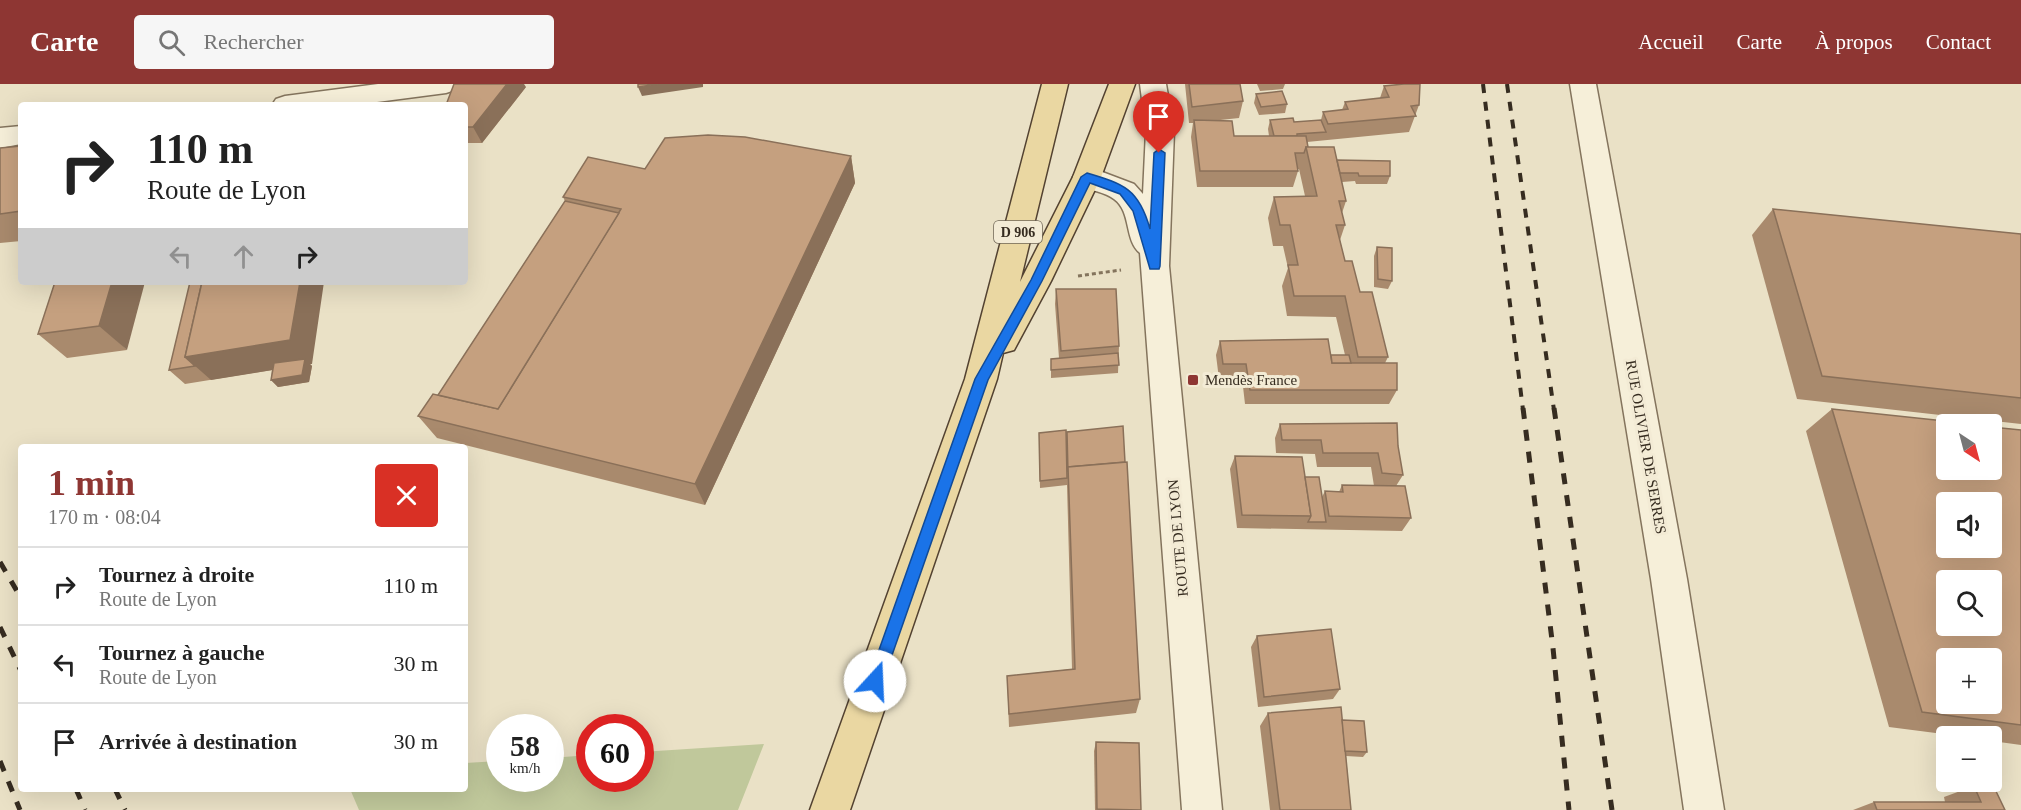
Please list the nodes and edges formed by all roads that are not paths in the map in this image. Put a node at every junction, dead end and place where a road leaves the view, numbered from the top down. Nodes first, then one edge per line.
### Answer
1 (446, 84) edge
2 (1055, 84) edge
3 (1122, 84) edge
4 (1153, 84) edge
5 (1583, 84) edge
6 (302, 97) edge
7 (18, 135) edge
8 (0, 138) edge
9 (1087, 177) junction
10 (1154, 266) junction
11 (981, 379) junction
12 (830, 810) edge
13 (1202, 810) edge
14 (1704, 810) edge

1 - 6 street
2 - 11 main road, D 906
3 - 9 main road, D 906
4 - 10 street, ROUTE DE LYON
5 - 14 street, RUE OLIVIER DE SERRES
7 - 8 street
9 - 10 street, ROUTE DE LYON
9 - 11 main road, D 906
10 - 13 street, ROUTE DE LYON
11 - 12 main road, D 906

